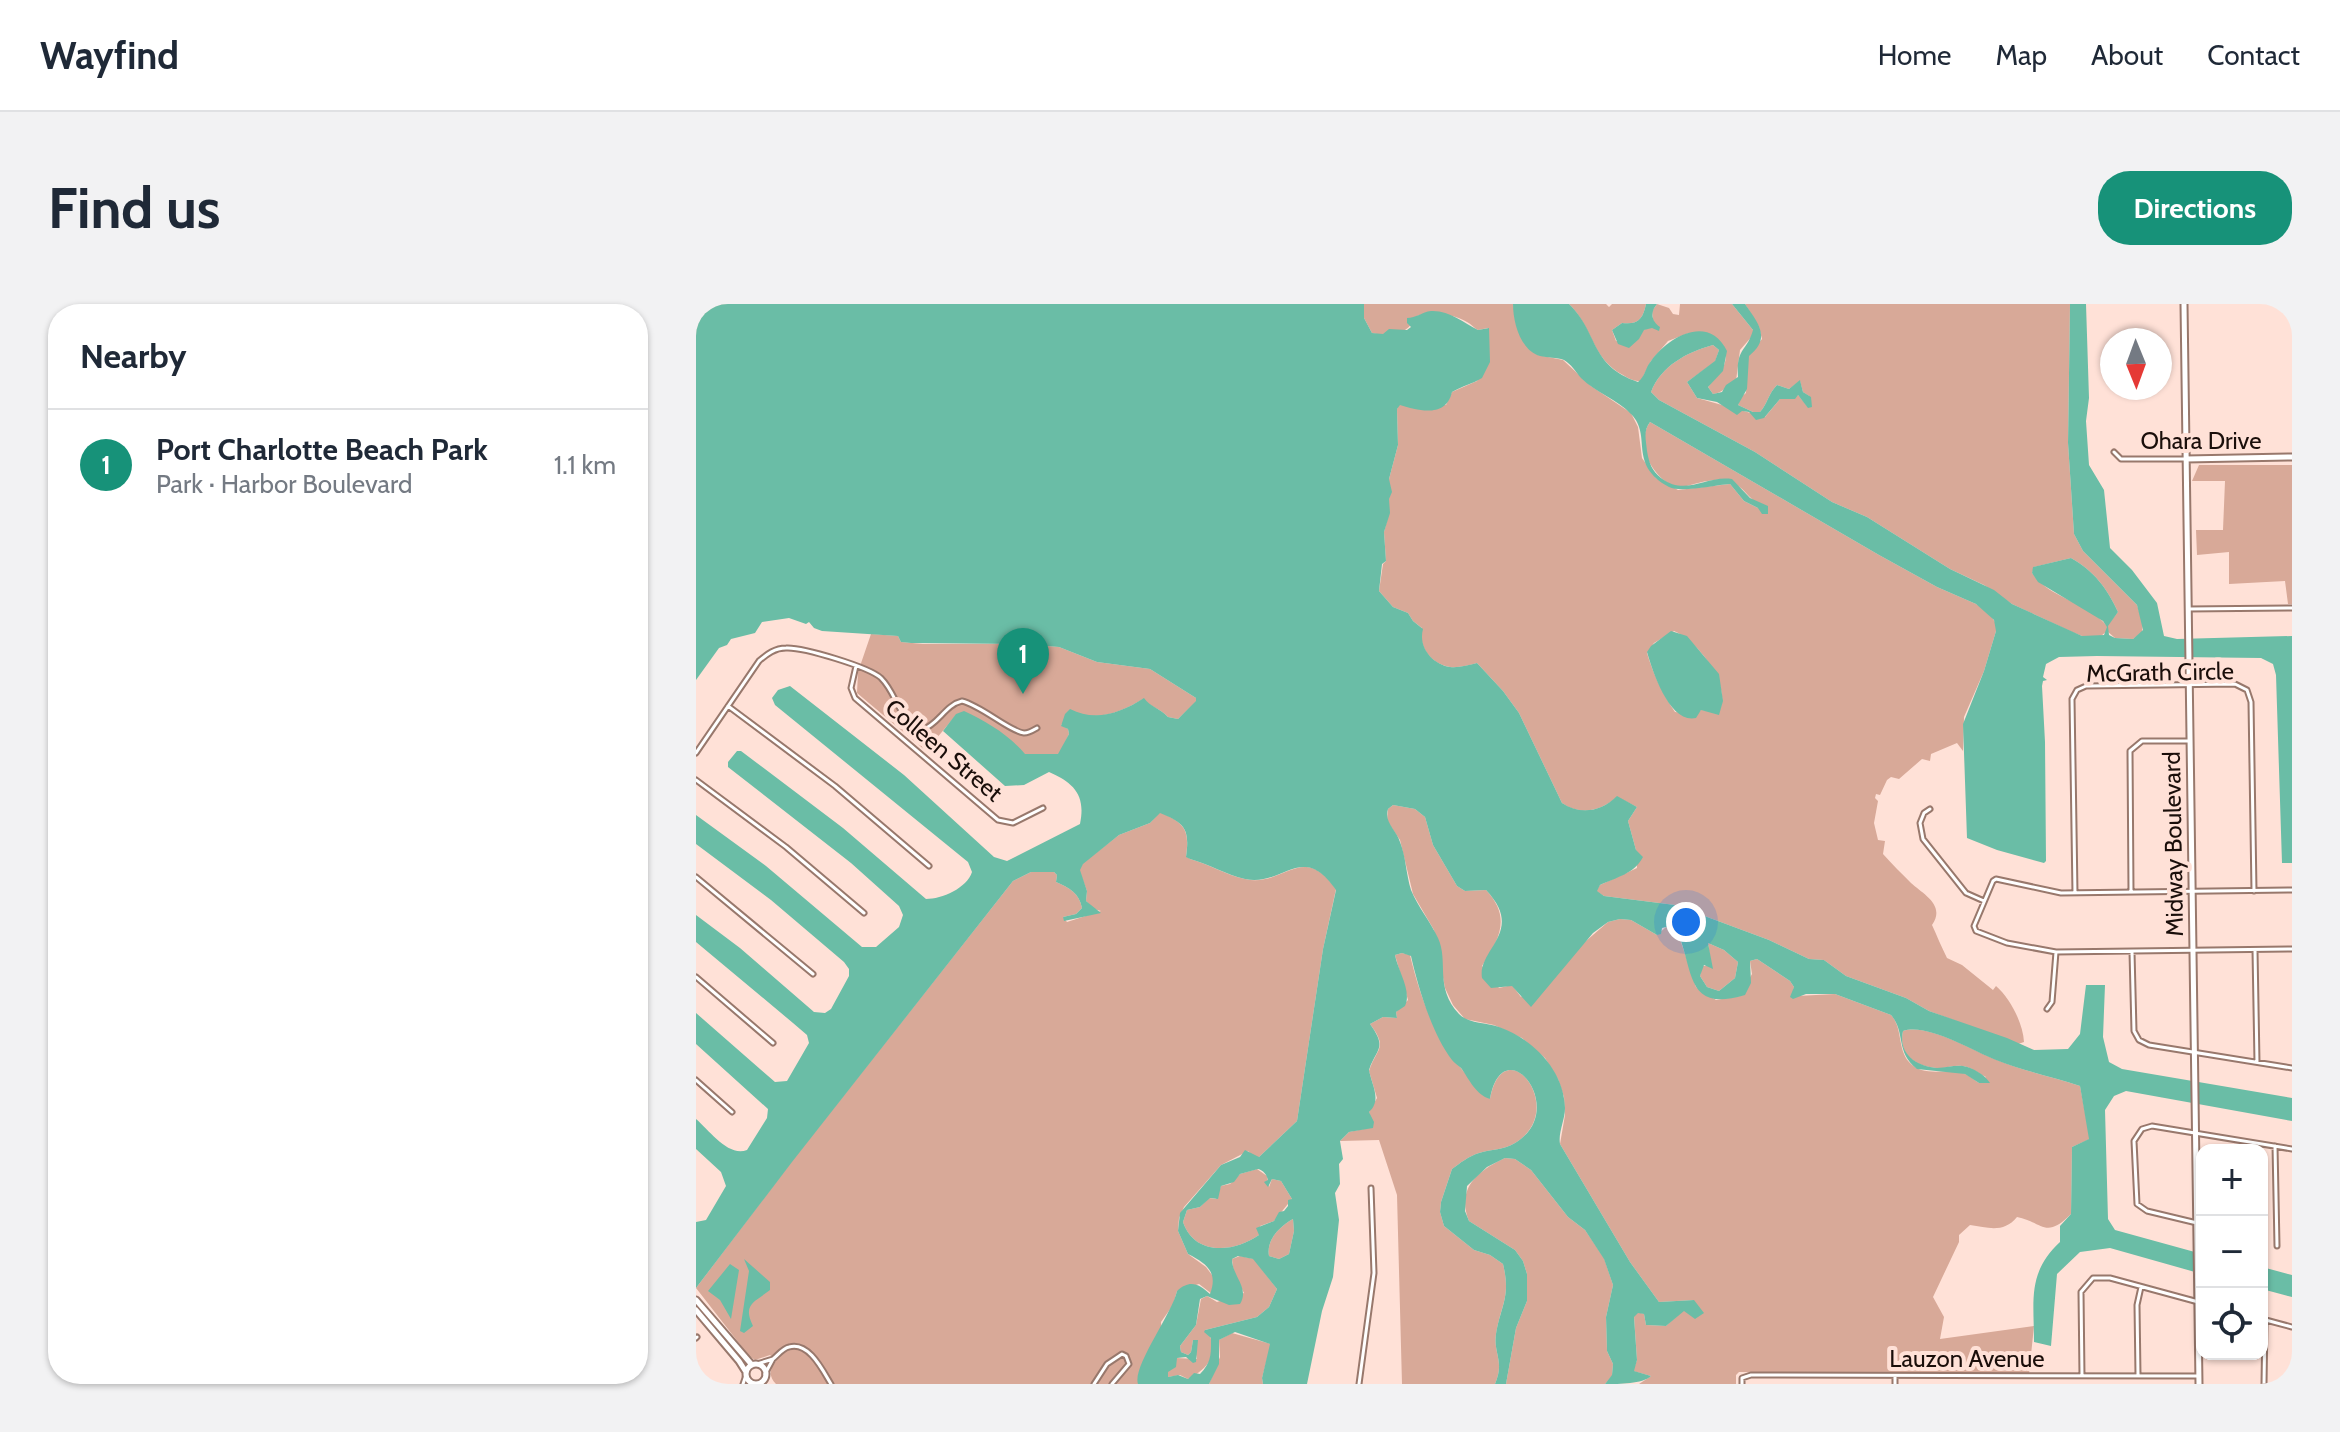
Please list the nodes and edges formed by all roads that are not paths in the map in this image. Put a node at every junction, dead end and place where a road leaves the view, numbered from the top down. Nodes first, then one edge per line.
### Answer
1 (2184, 304) edge
2 (2114, 452) dead end
3 (2292, 457) edge
4 (2186, 459) junction
5 (2292, 608) edge
6 (2188, 609) junction
7 (856, 666) junction
8 (2189, 684) junction
9 (728, 706) junction
10 (1037, 728) dead end
11 (2190, 741) junction
12 (696, 753) edge
13 (696, 780) edge
14 (1043, 808) dead end
15 (1930, 809) dead end
16 (929, 866) dead end
17 (696, 877) edge
18 (2292, 890) edge
19 (2254, 891) junction
20 (2192, 892) junction
21 (2075, 893) junction
22 (2131, 893) junction
23 (1984, 901) junction
24 (864, 913) dead end
25 (2292, 949) edge
26 (2255, 950) junction
27 (2193, 951) junction
28 (2056, 952) junction
29 (2132, 952) junction
30 (813, 974) dead end
31 (696, 977) edge
32 (2047, 1009) dead end
33 (773, 1043) dead end
34 (2194, 1052) junction
35 (2257, 1062) junction
36 (2292, 1068) edge
37 (696, 1080) edge
38 (732, 1112) dead end
39 (2195, 1133) junction
40 (2275, 1146) junction
41 (2292, 1149) edge
42 (1371, 1188) dead end
43 (2197, 1216) edge
44 (2196, 1223) edge
45 (2277, 1246) dead end
46 (2141, 1287) junction
47 (696, 1300) edge
48 (2196, 1301) edge
49 (696, 1310) edge
50 (2268, 1321) edge
51 (2292, 1327) edge
52 (773, 1359) junction
53 (2199, 1360) edge
54 (2264, 1360) edge
55 (754, 1365) junction
56 (746, 1374) junction
57 (765, 1376) junction
58 (1895, 1376) junction
59 (2082, 1376) junction
60 (2138, 1376) junction
61 (2199, 1376) junction
62 (743, 1384) edge
63 (755, 1384) edge
64 (769, 1384) edge
65 (831, 1384) edge
66 (1096, 1384) edge
67 (1112, 1384) edge
68 (1359, 1384) edge
69 (1742, 1384) edge
70 (1895, 1384) edge
71 (2199, 1384) edge
72 (2264, 1384) edge

1 - 4 street, Midway Boulevard
2 - 4 street, Ohara Drive
3 - 4 street, Ohara Drive
4 - 6 street, Midway Boulevard
5 - 6 street
6 - 8 street, Midway Boulevard
7 - 9 street
7 - 10 street
7 - 14 street, Colleen Street
8 - 11 street, Midway Boulevard
8 - 19 street, McGrath Circle
8 - 21 street, McGrath Circle
9 - 12 street
9 - 16 street
11 - 20 street, Midway Boulevard
11 - 22 street
13 - 24 street
15 - 23 street
17 - 30 street
18 - 19 street
19 - 20 street
20 - 22 street
20 - 27 street, Midway Boulevard
21 - 22 street
21 - 23 street
23 - 28 street
25 - 26 street
26 - 27 street
26 - 35 street
27 - 29 street
27 - 34 street, Midway Boulevard
28 - 29 street
28 - 32 street
29 - 34 street
31 - 33 street
34 - 35 street
34 - 39 street, Midway Boulevard
35 - 36 street
37 - 38 street
39 - 40 street
39 - 43 street, Midway Boulevard
39 - 44 street
40 - 41 street
40 - 45 street
42 - 68 street
46 - 48 street
46 - 59 street
46 - 60 street
47 - 55 street
49 - 56 street
50 - 51 street
52 - 55 street
52 - 57 street
52 - 65 street
53 - 61 street, Midway Boulevard
54 - 72 street
55 - 56 street
55 - 57 street
56 - 62 street
56 - 63 street
57 - 63 street
57 - 64 street
58 - 59 street, Lauzon Avenue
58 - 69 street, Lauzon Avenue
58 - 70 street
59 - 60 street, Lauzon Avenue
60 - 61 street, Lauzon Avenue
61 - 71 street, Midway Boulevard
66 - 67 street

